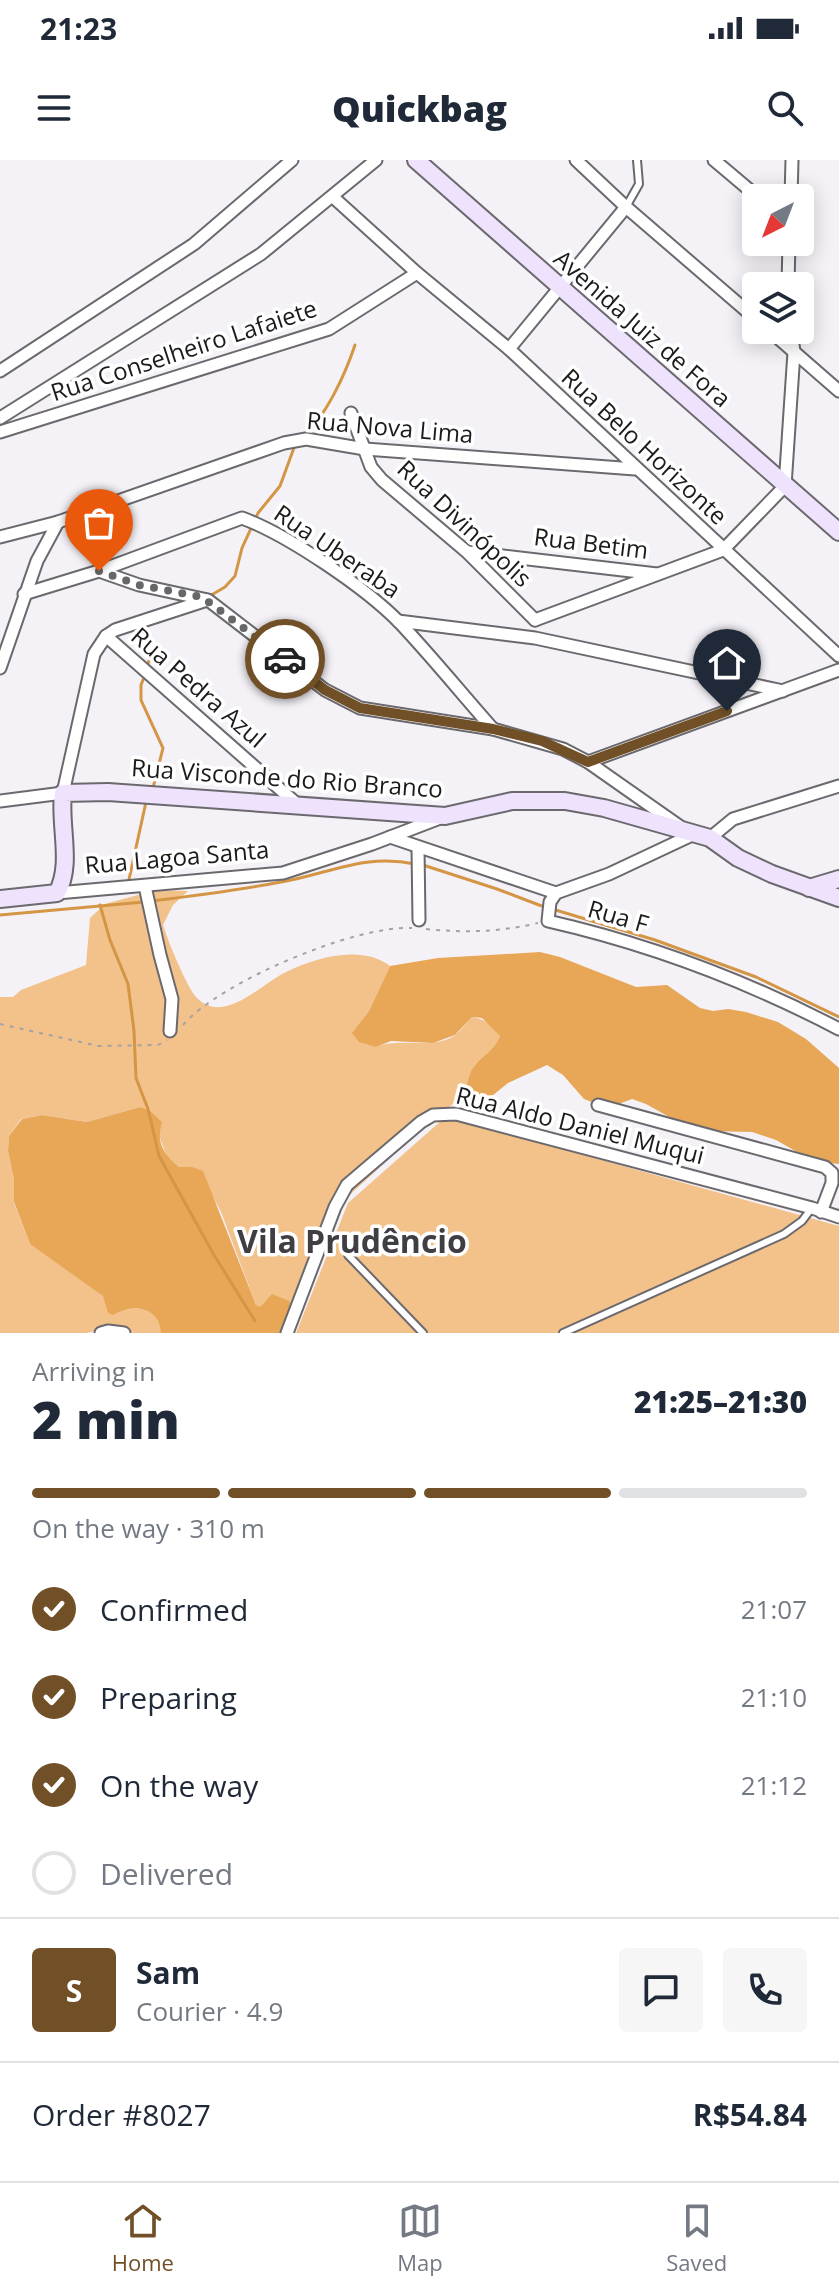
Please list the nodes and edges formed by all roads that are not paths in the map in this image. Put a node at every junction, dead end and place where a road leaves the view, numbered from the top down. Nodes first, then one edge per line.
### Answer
1 (292, 160) edge
2 (376, 160) edge
3 (416, 160) edge
4 (576, 160) edge
5 (637, 160) edge
6 (714, 160) edge
7 (792, 160) edge
8 (742, 184) edge
9 (791, 184) edge
10 (333, 197) junction
11 (626, 207) junction
12 (417, 273) junction
13 (560, 289) junction
14 (742, 307) edge
15 (785, 344) edge
16 (793, 344) edge
17 (509, 349) junction
18 (794, 352) junction
19 (0, 371) edge
20 (839, 391) edge
21 (351, 413) dead end
22 (0, 418) edge
23 (0, 432) edge
24 (365, 449) junction
25 (636, 469) junction
26 (785, 486) junction
27 (58, 522) junction
28 (839, 532) edge
29 (0, 537) edge
30 (723, 550) junction
31 (467, 552) junction
32 (99, 571) junction
33 (661, 575) junction
34 (24, 594) junction
35 (208, 600) junction
36 (535, 620) junction
37 (398, 621) junction
38 (106, 636) junction
39 (535, 638) junction
40 (839, 656) edge
41 (0, 668) edge
42 (839, 670) edge
43 (783, 691) junction
44 (493, 729) junction
45 (588, 762) junction
46 (839, 786) edge
47 (63, 793) junction
48 (0, 801) edge
49 (298, 805) junction
50 (445, 816) junction
51 (692, 835) junction
52 (390, 837) junction
53 (710, 838) junction
54 (418, 848) junction
55 (839, 879) edge
56 (145, 886) junction
57 (809, 888) junction
58 (57, 893) junction
59 (556, 893) junction
60 (839, 898) edge
61 (0, 899) edge
62 (419, 920) dead end
63 (839, 1029) edge
64 (173, 1032) road end
65 (598, 1105) dead end
66 (817, 1210) junction
67 (839, 1217) edge
68 (348, 1255) dead end
69 (101, 1333) edge
70 (124, 1333) edge
71 (287, 1333) edge
72 (423, 1333) edge
73 (563, 1333) edge

1 - 19 street
2 - 10 street
3 - 13 street, Avenida Juiz de Fora
4 - 11 street
5 - 11 lane
6 - 8 street
7 - 9 street
10 - 12 street, Rua Belo Horizonte
10 - 22 street
11 - 13 street
11 - 14 street
12 - 17 street, Rua Belo Horizonte
12 - 23 street, Rua Conselheiro Lafaiete
13 - 17 street
13 - 26 street, Avenida Juiz de Fora
15 - 18 street
16 - 18 street
17 - 25 street, Rua Belo Horizonte
18 - 20 street
18 - 26 street
21 - 24 street, Rua Divinópolis
24 - 25 street, Rua Nova Lima
24 - 27 street, Rua Nova Lima
24 - 31 street, Rua Divinópolis
25 - 30 street, Rua Belo Horizonte
26 - 28 street, Avenida Juiz de Fora
26 - 30 street
27 - 29 street, Rua Nova Lima
27 - 34 street
30 - 33 street
30 - 40 street, Rua Belo Horizonte
31 - 33 street, Rua Betim
31 - 36 street, Rua Divinópolis
32 - 34 street, Rua Uberaba
32 - 35 street
32 - 37 street, Rua Uberaba
33 - 36 street
34 - 41 street
35 - 38 street
35 - 44 street
36 - 39 street
37 - 39 street
37 - 44 street, Rua Uberaba
38 - 47 street
38 - 49 street, Rua Pedra Azul
39 - 43 street
42 - 43 street
43 - 45 street
44 - 45 street
45 - 51 street
46 - 53 street
47 - 48 street, Rua Visconde do Rio Branco
47 - 49 street, Rua Visconde do Rio Branco
47 - 58 street
49 - 50 street, Rua Visconde do Rio Branco
50 - 51 street, Rua Visconde do Rio Branco
50 - 52 street, Rua Lagoa Santa
51 - 53 street, Rua Visconde do Rio Branco
51 - 59 street, Rua F
52 - 54 street
52 - 56 street, Rua Lagoa Santa
53 - 57 street, Rua Visconde do Rio Branco
54 - 59 street
54 - 62 street
55 - 57 street
56 - 58 street, Rua Lagoa Santa
56 - 64 street
57 - 60 street, Rua Visconde do Rio Branco
58 - 61 street, Rua Lagoa Santa
59 - 63 street, Rua F
65 - 66 street
66 - 67 street, Rua Aldo Daniel Muqui
66 - 71 street, Rua Aldo Daniel Muqui
66 - 73 lane
68 - 72 lane
69 - 70 street

